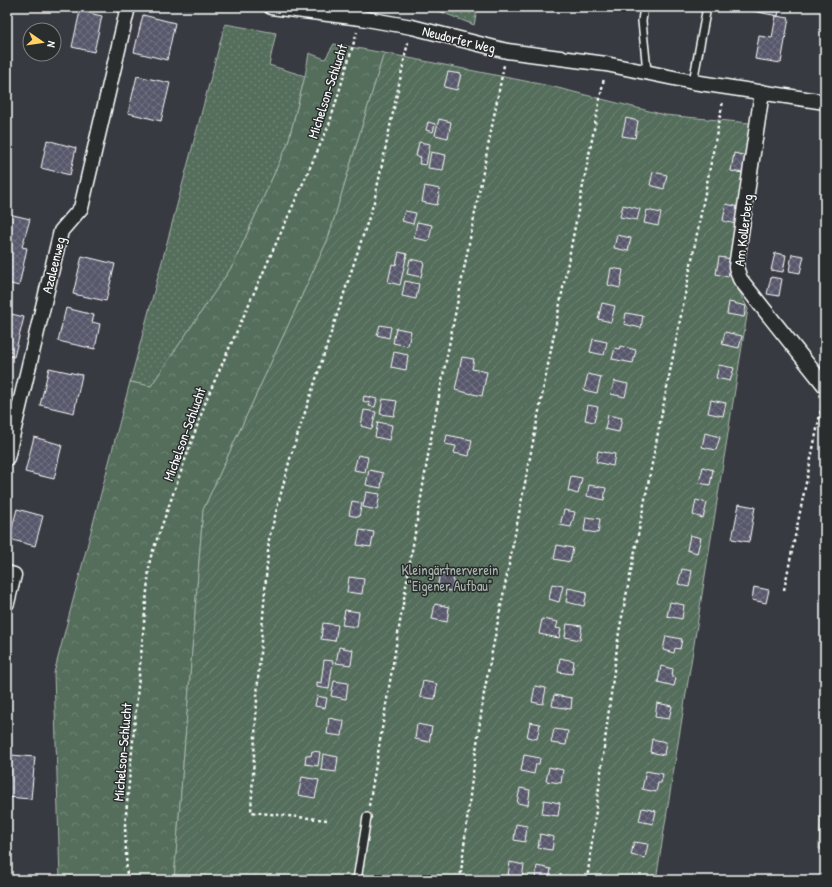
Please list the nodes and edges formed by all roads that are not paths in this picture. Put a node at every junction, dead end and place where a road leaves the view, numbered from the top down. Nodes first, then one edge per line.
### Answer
1 (128, 7) edge
2 (272, 7) edge
3 (644, 7) edge
4 (707, 7) edge
5 (647, 72) junction
6 (693, 82) junction
7 (762, 92) junction
8 (825, 102) edge
9 (824, 393) edge
10 (7, 458) edge
11 (7, 573) edge
12 (7, 603) edge
13 (367, 817) road end
14 (357, 880) edge

1 - 10 street, Azaleenweg
2 - 5 street, Neudorfer Weg
3 - 5 lane
4 - 6 lane
5 - 6 street, Neudorfer Weg
6 - 7 street, Neudorfer Weg
7 - 8 street, Neudorfer Weg
7 - 9 street, Am Kollerberg
11 - 12 street
13 - 14 lane

